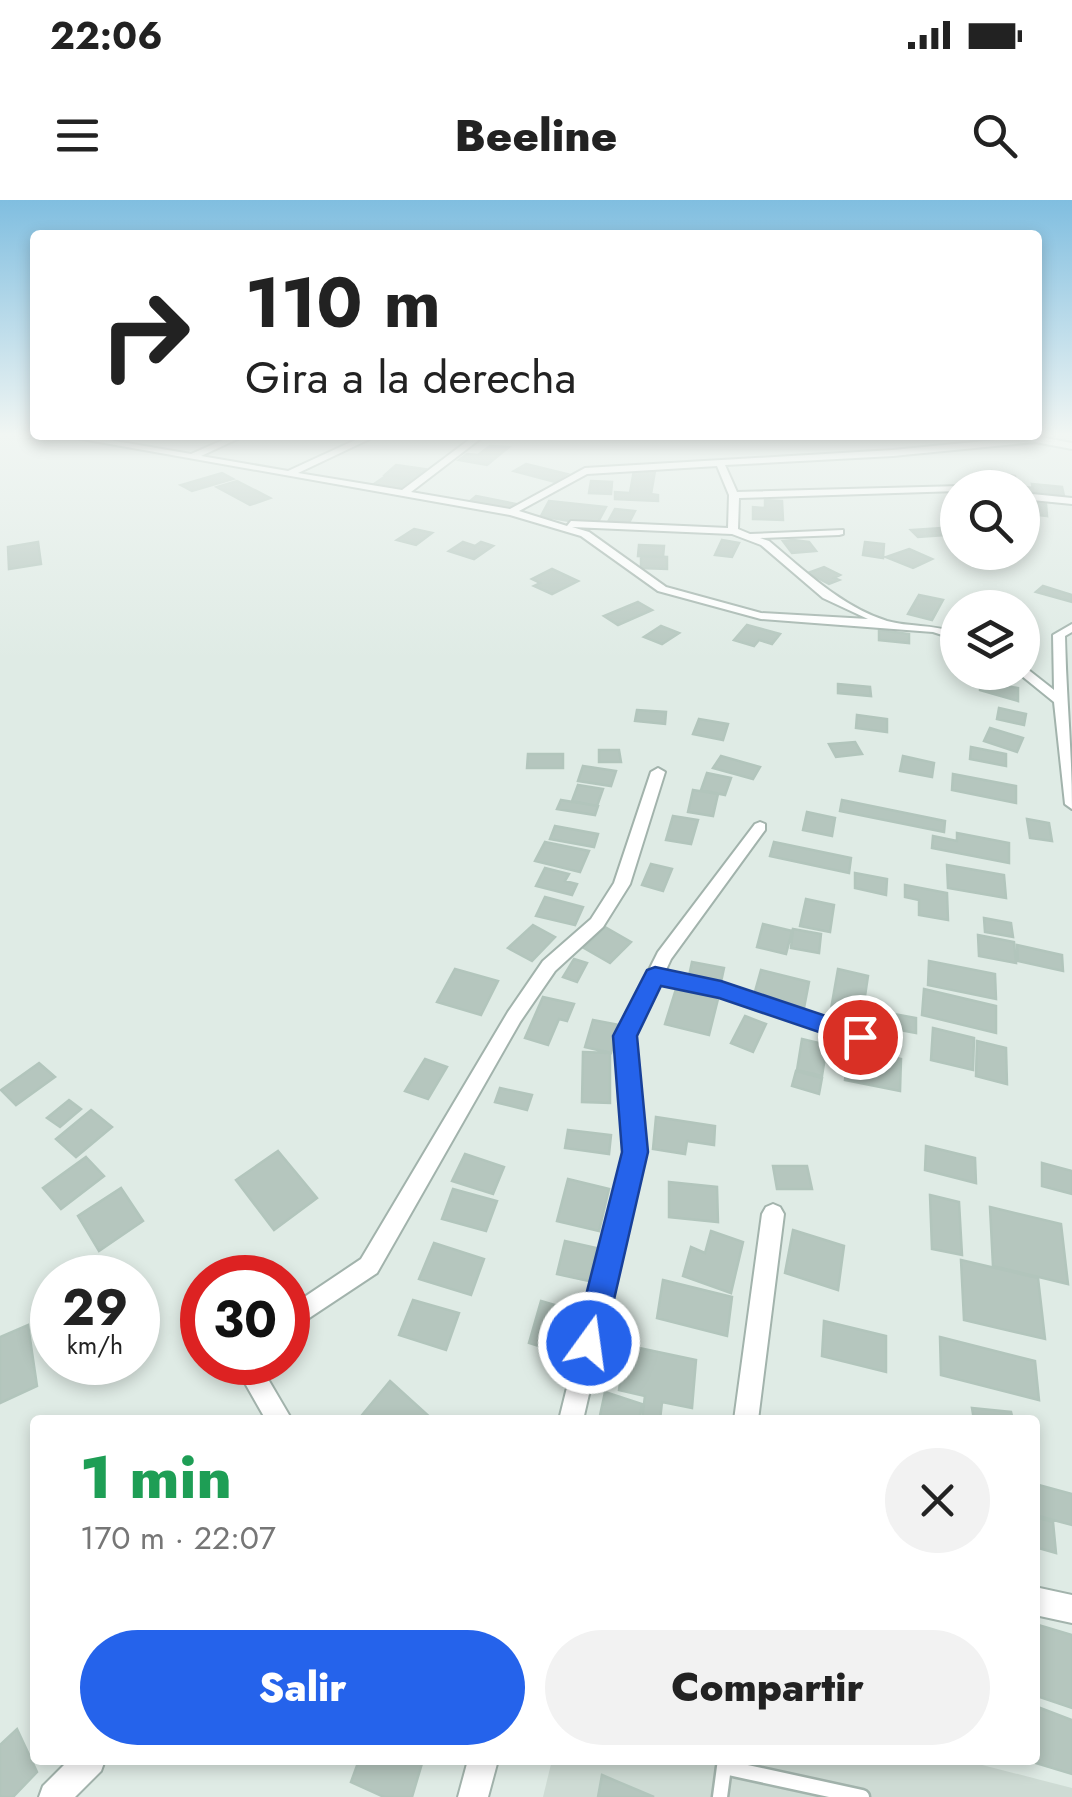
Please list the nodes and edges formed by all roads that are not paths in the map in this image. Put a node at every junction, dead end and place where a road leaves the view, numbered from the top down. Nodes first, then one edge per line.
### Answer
1 (502, 511) edge
2 (514, 511) edge
3 (736, 511) edge
4 (511, 512) junction
5 (548, 523) junction
6 (839, 532) dead end
7 (738, 533) junction
8 (887, 624) junction
9 (1072, 627) edge
10 (940, 632) edge
11 (1040, 685) edge
12 (1060, 701) junction
13 (658, 772) dead end
14 (1072, 804) edge
15 (760, 826) dead end
16 (655, 976) junction
17 (860, 1037) dead end
18 (773, 1214) dead end
19 (310, 1306) edge
20 (258, 1385) edge
21 (277, 1415) edge
22 (572, 1415) edge
23 (747, 1415) edge
24 (1040, 1601) edge
25 (1072, 1609) edge
26 (85, 1765) edge
27 (482, 1765) edge
28 (54, 1797) edge
29 (473, 1797) edge
30 (720, 1797) edge
31 (862, 1797) edge

1 - 4 street
2 - 4 street
3 - 7 street
4 - 5 street
5 - 7 street
5 - 8 street
6 - 7 street
7 - 8 street
8 - 10 street
9 - 12 street
11 - 12 street
12 - 14 street
13 - 19 street
15 - 16 street
16 - 17 street
16 - 22 street
18 - 23 street
20 - 21 street
24 - 25 street
26 - 28 street
27 - 29 street
30 - 31 lane

